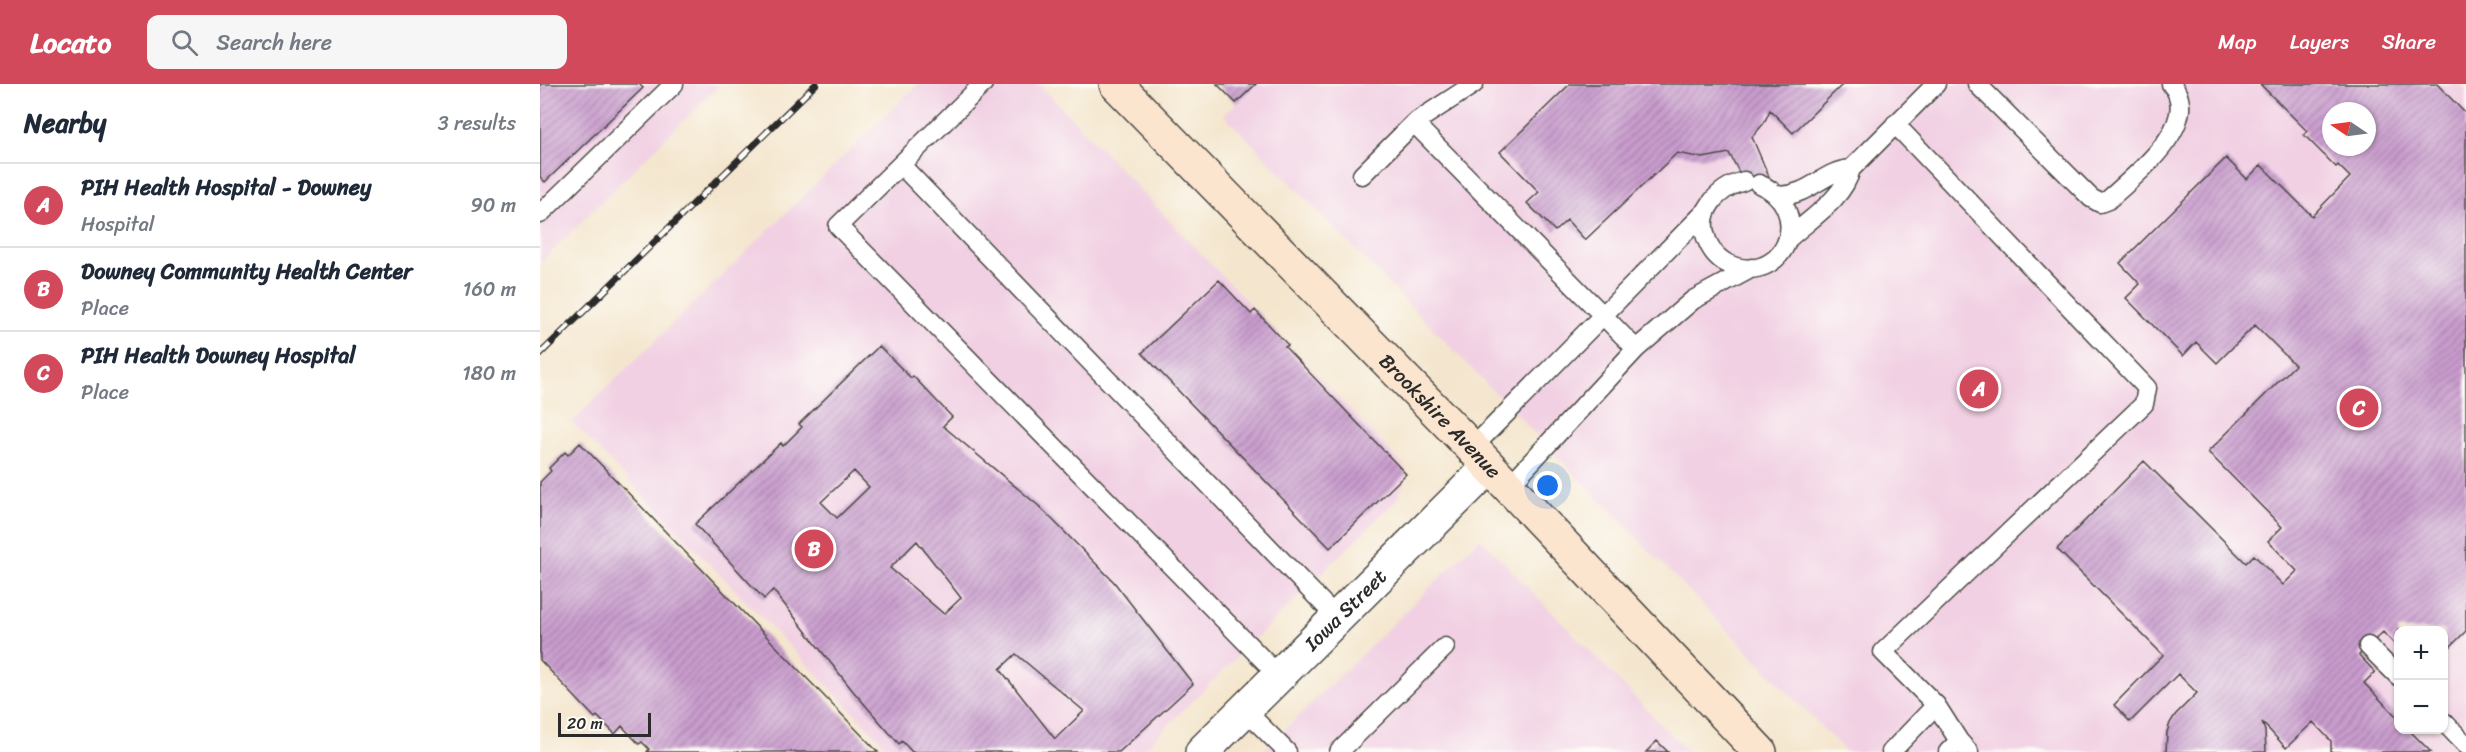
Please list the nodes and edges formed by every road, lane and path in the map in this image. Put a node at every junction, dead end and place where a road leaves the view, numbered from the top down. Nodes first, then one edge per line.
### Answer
1 (674, 84) edge
2 (983, 84) edge
3 (1116, 84) edge
4 (1474, 84) edge
5 (1936, 84) edge
6 (1977, 84) edge
7 (2171, 84) edge
8 (1414, 123) junction
9 (1895, 124) junction
10 (901, 165) junction
11 (1851, 169) junction
12 (1362, 175) dead end
13 (1779, 196) junction
14 (1707, 210) junction
15 (540, 214) edge
16 (1789, 238) junction
17 (1752, 268) junction
18 (1602, 315) junction
19 (1636, 349) junction
20 (1489, 467) junction
21 (1337, 618) junction
22 (2368, 646) dead end
23 (1445, 647) dead end
24 (2394, 672) edge
25 (1279, 676) junction
26 (1936, 705) junction
27 (1245, 710) junction
28 (2448, 726) edge
29 (2466, 745) edge
30 (1958, 748) edge
31 (1203, 752) edge
32 (1287, 752) edge
33 (1338, 752) edge
34 (1760, 752) edge
35 (1891, 752) edge

1 - 15 lane
2 - 10 lane
3 - 20 street, Brookshire Avenue
4 - 8 lane
5 - 9 lane
6 - 7 lane
8 - 12 lane
8 - 18 lane
9 - 11 lane
9 - 26 lane
10 - 21 lane
10 - 25 lane
11 - 13 lane
11 - 16 lane
13 - 14 lane
13 - 16 lane
14 - 17 lane
14 - 18 lane
16 - 17 lane
17 - 19 lane
18 - 19 lane
18 - 20 lane
19 - 20 lane
20 - 21 street, Iowa Street
20 - 34 street, Brookshire Avenue
21 - 25 street, Iowa Street
22 - 24 lane
23 - 33 lane
25 - 27 street, Iowa Street
26 - 30 lane
26 - 35 lane
27 - 31 street, Iowa Street
27 - 32 lane
28 - 29 lane

